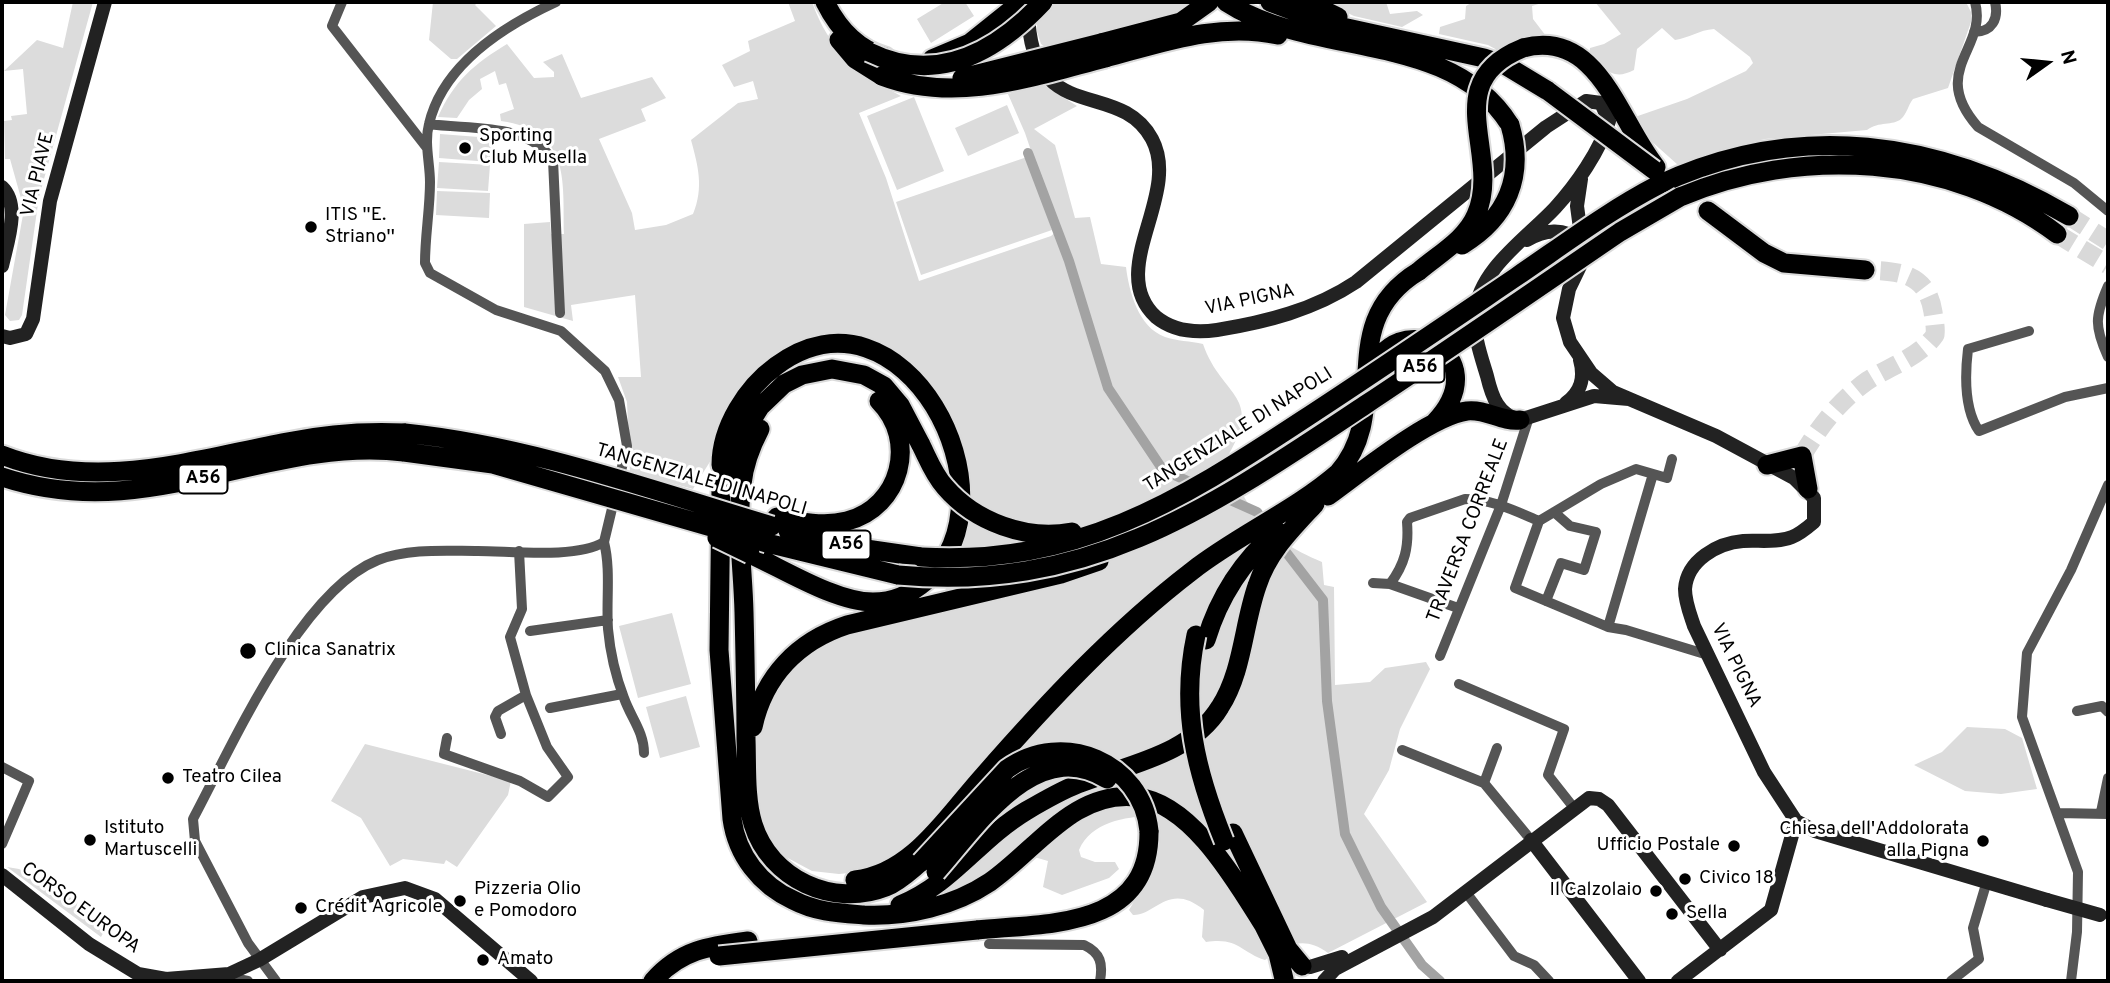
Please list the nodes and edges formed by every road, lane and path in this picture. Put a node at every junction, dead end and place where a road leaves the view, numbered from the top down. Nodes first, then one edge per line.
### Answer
1 (105, 2) edge
2 (342, 2) edge
3 (556, 2) edge
4 (823, 2) edge
5 (1021, 2) edge
6 (1028, 2) edge
7 (1043, 2) edge
8 (1209, 2) edge
9 (1226, 2) edge
10 (1270, 2) edge
11 (1307, 2) edge
12 (1975, 2) edge
13 (1995, 2) edge
14 (1974, 32) junction
15 (1354, 36) junction
16 (1411, 49) junction
17 (1103, 51) junction
18 (869, 52) junction
19 (429, 124) junction
20 (427, 148) junction
21 (1866, 166) junction
22 (1585, 167) junction
23 (1656, 174) junction
24 (1892, 183) dead end
25 (2, 187) edge
26 (1708, 211) dead end
27 (2108, 211) edge
28 (2069, 216) tunnel mouth
29 (2048, 232) tunnel mouth
30 (1517, 247) junction
31 (1585, 251) junction
32 (2, 266) edge
33 (1865, 270) tunnel mouth
34 (1419, 271) junction
35 (2108, 286) edge
36 (560, 313) dead end
37 (2029, 331) dead end
38 (2, 336) edge
39 (1579, 355) junction
40 (2108, 357) edge
41 (2108, 388) edge
42 (1366, 391) junction
43 (1629, 399) junction
44 (1565, 404) junction
45 (1524, 419) junction
46 (1431, 426) junction
47 (405, 442) junction
48 (2, 455) edge
49 (1672, 459) dead end
50 (1767, 465) junction
51 (1653, 474) junction
52 (2, 477) edge
53 (2108, 485) edge
54 (721, 489) junction
55 (1808, 489) junction
56 (1315, 504) junction
57 (1164, 505) junction
58 (1501, 505) junction
59 (1285, 510) junction
60 (1554, 512) junction
61 (1539, 520) junction
62 (1155, 533) junction
63 (767, 535) junction
64 (604, 542) junction
65 (519, 551) junction
66 (1373, 583) dead end
67 (1390, 584) junction
68 (1546, 601) junction
69 (1458, 607) junction
70 (608, 620) junction
71 (1608, 627) junction
72 (530, 631) dead end
73 (1708, 655) junction
74 (1440, 656) dead end
75 (1459, 684) dead end
76 (622, 694) junction
77 (526, 695) junction
78 (550, 708) dead end
79 (2077, 711) dead end
80 (2108, 712) edge
81 (501, 734) dead end
82 (447, 738) dead end
83 (1497, 748) dead end
84 (1402, 750) dead end
85 (644, 754) dead end
86 (747, 766) junction
87 (2, 767) edge
88 (2108, 778) edge
89 (1484, 783) junction
90 (1574, 808) junction
91 (2058, 813) junction
92 (2105, 813) edge
93 (1796, 821) junction
94 (1531, 840) junction
95 (2, 844) edge
96 (928, 867) junction
97 (2, 875) edge
98 (1987, 881) junction
99 (1465, 891) junction
100 (1444, 908) junction
101 (850, 914) junction
102 (2105, 916) edge
103 (1266, 929) junction
104 (981, 931) junction
105 (1720, 950) junction
106 (259, 960) junction
107 (1306, 966) junction
108 (220, 976) junction
109 (1283, 980) edge
110 (248, 981) edge
111 (276, 981) edge
112 (531, 981) edge
113 (653, 981) edge
114 (667, 981) edge
115 (1100, 981) edge
116 (1323, 981) edge
117 (1549, 981) edge
118 (1639, 981) edge
119 (1678, 981) edge
120 (1951, 981) edge
121 (2071, 981) edge

1 - 38 main road, VIA PIAVE
2 - 20 street
3 - 19 street
4 - 17 highway, bridge
4 - 18 highway
5 - 18 highway, bridge
6 - 22 main road, VIA PIGNA
7 - 18 highway, bridge
8 - 17 highway
9 - 15 highway
10 - 15 highway
11 - 15 highway
12 - 14 street
13 - 14 street
14 - 27 street
15 - 16 highway
15 - 17 highway
16 - 23 highway, bridge
16 - 34 highway, bridge
19 - 20 street
19 - 36 street
20 - 64 street
21 - 24 highway
21 - 29 highway, A56
21 - 62 highway, A56, bridge
22 - 30 main road, VIA PIGNA
22 - 31 main road, VIA PIGNA
23 - 28 highway, TANGENZIALE DI NAPOLI / A56
23 - 34 highway, bridge
23 - 57 highway, TANGENZIALE DI NAPOLI / A56, bridge
25 - 32 main road, VIA PIAVE
26 - 33 highway
30 - 31 main road, VIA PIGNA
30 - 45 main road, VIA PIGNA
31 - 39 main road
34 - 42 highway, bridge
35 - 40 street
37 - 41 street
39 - 43 main road
39 - 44 main road
42 - 46 highway, bridge
42 - 59 highway
43 - 44 main road
43 - 50 main road
44 - 45 main road
45 - 46 highway
45 - 58 street, TRAVERSA CORREALE
46 - 56 highway
47 - 48 highway, TANGENZIALE DI NAPOLI / A56
47 - 52 highway, TANGENZIALE DI NAPOLI / A56
47 - 63 highway, TANGENZIALE DI NAPOLI / A56, bridge
47 - 63 highway, TANGENZIALE DI NAPOLI / A56, bridge
49 - 51 street
50 - 55 main road
50 - 55 highway
51 - 60 street
51 - 71 street
53 - 91 street
54 - 57 highway, bridge
54 - 63 highway
54 - 101 highway
55 - 73 main road, VIA PIGNA
56 - 96 highway, bridge
56 - 107 highway
57 - 63 highway, TANGENZIALE DI NAPOLI / A56, bridge
58 - 61 street
58 - 67 street
58 - 69 street, TRAVERSA CORREALE
59 - 96 highway
59 - 103 highway, bridge
60 - 61 street
60 - 68 street
61 - 68 street
62 - 63 highway, A56, bridge
62 - 86 highway, bridge
63 - 86 highway
64 - 65 street
64 - 70 street
65 - 77 street
65 - 106 street
66 - 67 street
67 - 69 street
68 - 71 street
69 - 74 street, TRAVERSA CORREALE
70 - 72 street
70 - 76 street
71 - 73 street
73 - 93 main road, VIA PIGNA
75 - 90 street
76 - 78 street
76 - 85 street
77 - 81 street
77 - 82 street
79 - 80 street
83 - 89 street
84 - 89 street
86 - 96 highway
87 - 95 street
88 - 92 street
89 - 94 street
90 - 94 main road
90 - 105 main road
91 - 92 street
91 - 121 street
93 - 98 main road
93 - 105 main road
94 - 99 main road
94 - 118 main road
96 - 101 highway
96 - 104 highway, bridge
97 - 108 main road, CORSO EUROPA
98 - 102 main road, bridge
98 - 120 street
99 - 100 main road
99 - 117 street
100 - 107 main road
100 - 116 main road
101 - 103 highway
103 - 109 highway
104 - 113 highway
104 - 114 highway, bridge
104 - 115 street
105 - 119 main road
106 - 108 main road, CORSO EUROPA
106 - 111 street
106 - 112 main road, CORSO EUROPA
107 - 109 main road
107 - 116 main road
108 - 110 street

